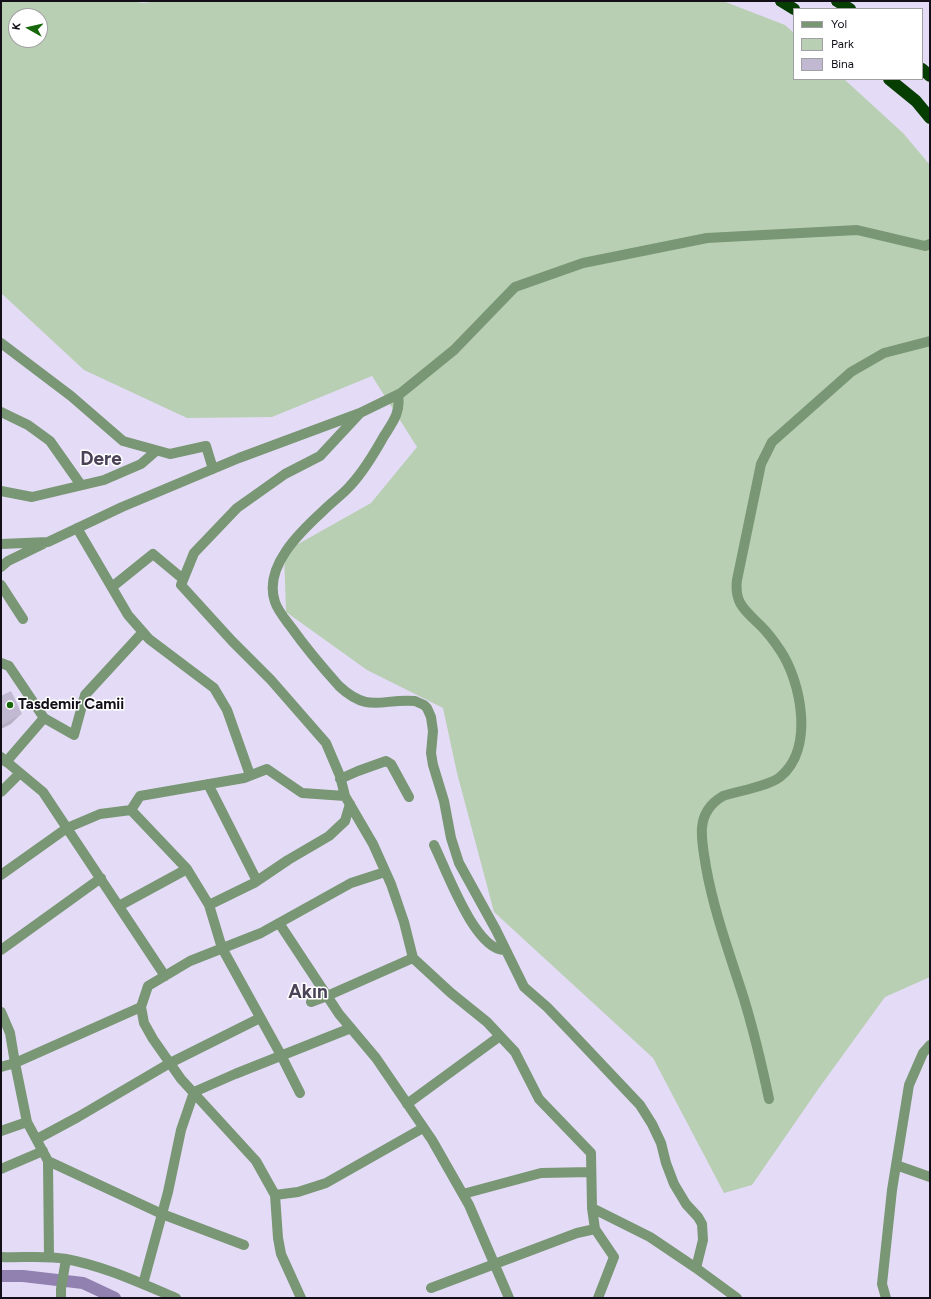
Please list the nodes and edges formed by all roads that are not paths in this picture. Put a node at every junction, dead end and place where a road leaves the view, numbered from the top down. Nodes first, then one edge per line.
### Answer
1 (781, 1) edge
2 (837, 1) edge
3 (793, 8) edge
4 (848, 8) edge
5 (890, 80) edge
6 (930, 118) edge
7 (930, 244) edge
8 (930, 341) edge
9 (1, 343) edge
10 (398, 395) junction
11 (1, 412) edge
12 (360, 413) junction
13 (156, 451) junction
14 (213, 469) junction
15 (81, 485) junction
16 (1, 491) edge
17 (77, 528) junction
18 (48, 542) junction
19 (1, 544) edge
20 (1, 567) edge
21 (183, 578) junction
22 (1, 585) edge
23 (112, 587) junction
24 (22, 619) dead end
25 (143, 632) junction
26 (1, 663) edge
27 (44, 718) junction
28 (4, 759) edge
29 (20, 773) junction
30 (250, 776) junction
31 (340, 779) junction
32 (208, 784) junction
33 (1, 792) edge
34 (408, 797) dead end
35 (348, 800) junction
36 (131, 810) junction
37 (67, 828) junction
38 (434, 845) dead end
39 (187, 869) junction
40 (385, 872) junction
41 (1, 875) edge
42 (101, 878) junction
43 (257, 881) junction
44 (209, 905) junction
45 (119, 906) junction
46 (279, 923) junction
47 (222, 948) junction
48 (1, 950) edge
49 (506, 950) junction
50 (413, 958) junction
51 (165, 976) junction
52 (327, 996) junction
53 (311, 1002) dead end
54 (141, 1007) junction
55 (1, 1012) edge
56 (260, 1018) junction
57 (351, 1028) junction
58 (500, 1036) junction
59 (930, 1045) edge
60 (281, 1056) junction
61 (15, 1063) junction
62 (170, 1063) junction
63 (1, 1067) edge
64 (194, 1092) junction
65 (300, 1093) dead end
66 (769, 1099) dead end
67 (407, 1104) junction
68 (27, 1122) junction
69 (424, 1128) junction
70 (1, 1131) edge
71 (36, 1139) junction
72 (43, 1152) junction
73 (48, 1161) junction
74 (896, 1165) junction
75 (1, 1169) edge
76 (591, 1172) junction
77 (930, 1177) edge
78 (463, 1194) junction
79 (275, 1195) junction
80 (592, 1208) junction
81 (162, 1214) junction
82 (595, 1229) junction
83 (244, 1245) dead end
84 (1, 1257) edge
85 (49, 1257) junction
86 (65, 1263) junction
87 (495, 1265) junction
88 (696, 1268) junction
89 (143, 1284) junction
90 (431, 1288) dead end
91 (61, 1293) edge
92 (885, 1294) edge
93 (176, 1298) edge
94 (301, 1298) edge
95 (509, 1298) edge
96 (598, 1298) edge
97 (737, 1298) edge
98 (878, 1298) edge

1 - 3 highway
2 - 4 highway
5 - 6 highway
7 - 10 street
8 - 66 street
9 - 13 street
10 - 12 street
10 - 49 street
11 - 15 street
12 - 14 street
12 - 21 street
13 - 14 street
13 - 15 street
14 - 17 street
15 - 16 street
17 - 18 street
17 - 23 street
18 - 19 street
18 - 20 street
21 - 23 street
21 - 31 street
22 - 24 street
23 - 25 street
25 - 27 street
25 - 30 street
26 - 27 street
27 - 28 street
28 - 29 street
29 - 33 street
29 - 37 street
30 - 32 street
30 - 35 street
31 - 34 street
31 - 35 street
32 - 36 street
32 - 43 street
35 - 40 street
35 - 43 street
36 - 37 street
36 - 39 street
37 - 41 street
37 - 42 street
38 - 49 street
39 - 44 street
39 - 45 street
40 - 46 street
40 - 50 street
42 - 45 street
42 - 48 street
43 - 44 street
44 - 47 street
45 - 51 street
46 - 47 street
46 - 52 street
47 - 51 street
47 - 56 street
49 - 88 street
50 - 52 street
50 - 58 street
51 - 54 street
52 - 53 street
52 - 57 street
54 - 61 street
54 - 62 street
55 - 61 street
56 - 60 street
56 - 62 street
57 - 60 street
57 - 67 street
58 - 67 street
58 - 76 street
59 - 74 street
60 - 64 street
60 - 65 street
61 - 63 street
61 - 68 street
62 - 64 street
62 - 71 street
64 - 79 street
64 - 81 street
67 - 69 street
68 - 70 street
68 - 71 street
69 - 78 street
69 - 79 street
71 - 72 street
72 - 73 street
72 - 75 street
73 - 81 street
73 - 85 street
74 - 77 street
74 - 92 street
76 - 78 street
76 - 80 street
78 - 87 street
79 - 94 street
80 - 82 street
80 - 88 street
81 - 83 street
81 - 89 street
82 - 87 street
82 - 96 street
84 - 85 street
85 - 86 street
86 - 89 street
86 - 91 street
87 - 90 street
87 - 95 street
88 - 97 street
89 - 93 street
92 - 98 street

